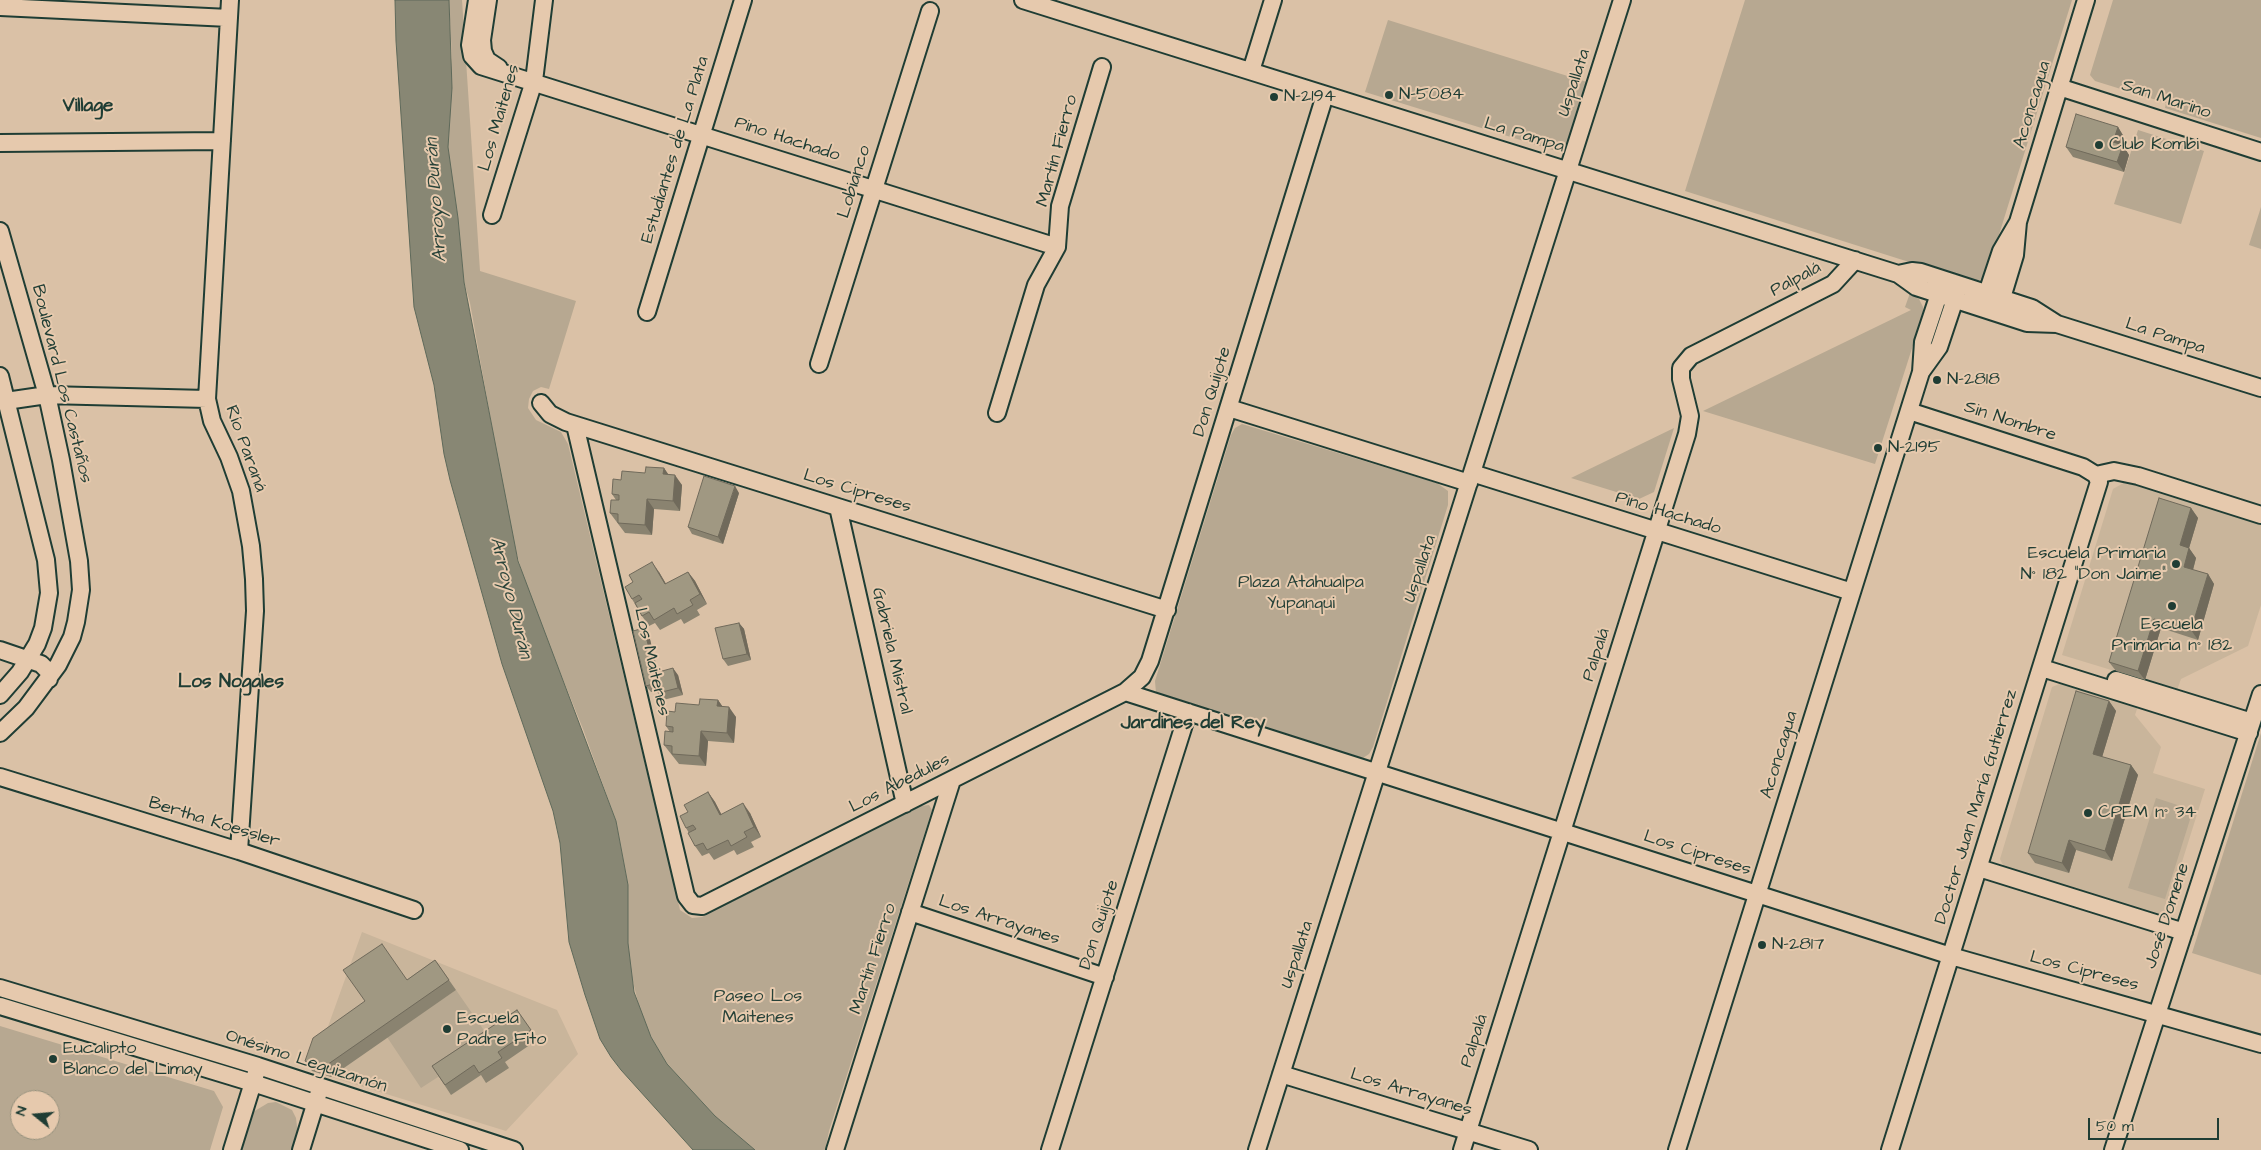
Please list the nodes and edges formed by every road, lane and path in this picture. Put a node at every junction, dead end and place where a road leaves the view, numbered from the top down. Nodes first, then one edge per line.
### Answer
1 (230, 0) edge
2 (477, 0) edge
3 (488, 0) edge
4 (544, 0) edge
5 (743, 0) edge
6 (1273, 0) edge
7 (1622, 0) edge
8 (2086, 0) edge
9 (1033, 1) edge
10 (0, 7) edge
11 (930, 11) dead end
12 (229, 18) junction
13 (1102, 67) dead end
14 (1251, 71) junction
15 (505, 72) junction
16 (534, 81) junction
17 (2059, 87) junction
18 (1325, 95) junction
19 (702, 134) junction
20 (222, 141) junction
21 (0, 143) edge
22 (2261, 152) edge
23 (1568, 170) junction
24 (874, 189) junction
25 (492, 215) dead end
26 (0, 230) edge
27 (1058, 247) junction
28 (1855, 260) junction
29 (1898, 274) junction
30 (1952, 282) junction
31 (1939, 294) junction
32 (1994, 296) junction
33 (1955, 299) junction
34 (1990, 310) junction
35 (647, 312) dead end
36 (2057, 324) junction
37 (819, 364) dead end
38 (1921, 372) junction
39 (0, 376) edge
40 (2261, 388) edge
41 (47, 395) junction
42 (207, 399) junction
43 (6, 401) junction
44 (540, 403) dead end
45 (1229, 408) junction
46 (1909, 411) junction
47 (996, 414) dead end
48 (575, 425) junction
49 (2096, 475) junction
50 (1471, 478) junction
51 (838, 507) junction
52 (2261, 515) edge
53 (1657, 531) junction
54 (1852, 592) junction
55 (1166, 610) junction
56 (0, 650) edge
57 (29, 658) junction
58 (2043, 663) junction
59 (49, 679) junction
60 (1124, 692) junction
61 (2261, 694) edge
62 (0, 695) edge
63 (1188, 712) junction
64 (2250, 728) junction
65 (0, 733) edge
66 (1377, 772) junction
67 (0, 777) edge
68 (952, 780) junction
69 (905, 804) junction
70 (1562, 832) junction
71 (239, 851) junction
72 (1979, 868) junction
73 (1757, 894) junction
74 (693, 905) joint
75 (414, 910) dead end
76 (910, 912) junction
77 (2184, 932) junction
78 (1951, 956) junction
79 (1104, 976) junction
80 (0, 988) edge
81 (0, 1006) edge
82 (2157, 1012) junction
83 (2261, 1044) edge
84 (258, 1066) junction
85 (1281, 1074) junction
86 (253, 1083) junction
87 (320, 1087) junction
88 (315, 1104) junction
89 (1468, 1131) junction
90 (232, 1150) edge
91 (301, 1150) edge
92 (460, 1150) edge
93 (514, 1150) edge
94 (835, 1150) edge
95 (1050, 1150) edge
96 (1257, 1150) edge
97 (1462, 1150) edge
98 (1529, 1150) edge
99 (1677, 1150) edge
100 (1890, 1150) edge
101 (2113, 1150) edge

1 - 12 street, Río Paraná
2 - 15 street, Pino Hachado
3 - 15 street
4 - 16 street, Los Maitenes
5 - 19 street, Estudiantes de La Plata
6 - 14 street
7 - 23 street, Uspallata
8 - 17 street, Aconcagua
9 - 14 street, La Pampa
10 - 12 street
11 - 24 street, Lobianco
12 - 20 street, Río Paraná
13 - 27 street, Martín Fierro
14 - 18 street, La Pampa
15 - 16 street, Pino Hachado
16 - 19 street, Pino Hachado
16 - 25 street, Los Maitenes
17 - 22 street, San Marino
17 - 32 street, Aconcagua
18 - 23 street, La Pampa
18 - 45 street, Don Quijote
19 - 24 street, Pino Hachado
19 - 35 street, Estudiantes de La Plata
20 - 21 street
20 - 42 street, Río Paraná
23 - 28 street, La Pampa
23 - 50 street, Uspallata
24 - 27 street, Pino Hachado
24 - 37 street, Lobianco
26 - 41 street, Boulevard Los Castaños
27 - 47 street, Martín Fierro
28 - 29 street, La Pampa
28 - 53 street, Palpalá
29 - 30 street, La Pampa
29 - 31 street, La Pampa
30 - 31 street, Aconcagua
30 - 32 street, La Pampa
30 - 33 street, Aconcagua
31 - 33 street, La Pampa
31 - 38 street, Aconcagua
32 - 34 street, Aconcagua
32 - 36 street, La Pampa
33 - 34 street, La Pampa
33 - 38 street, Aconcagua
34 - 36 street, La Pampa
36 - 40 street, La Pampa
38 - 46 street, Aconcagua
39 - 43 street
41 - 42 street
41 - 43 street
41 - 59 street, Boulevard Los Castaños
42 - 71 street, Río Paraná
43 - 57 street
44 - 48 street, Los Cipreses
45 - 50 street, Pino Hachado
45 - 55 street, Don Quijote
46 - 49 street, Sin Nombre
46 - 54 street, Aconcagua
48 - 51 street, Los Cipreses
48 - 74 street, Los Maitenes
49 - 52 street
49 - 58 street, Doctor Juan María Gutierrez
50 - 53 street, Pino Hachado
50 - 66 street, Uspallata
51 - 55 street, Los Cipreses
51 - 69 street, Gabriela Mistral
53 - 54 street, Pino Hachado
53 - 70 street, Palpalá
54 - 73 street, Aconcagua
55 - 60 street, Don Quijote
56 - 57 street
57 - 59 street
57 - 62 street
58 - 64 street
58 - 72 street, Doctor Juan María Gutierrez
59 - 65 street, Boulevard Los Castaños
60 - 63 street, Los Cipreses
60 - 68 street, Los Abedules
61 - 64 street, José Domene
63 - 66 street, Los Cipreses
63 - 79 street, Don Quijote
64 - 77 street, José Domene
66 - 70 street, Los Cipreses
66 - 85 street, Uspallata
67 - 71 street, Bertha Koessler
68 - 69 street, Los Abedules
68 - 76 street, Martín Fierro
69 - 74 street, Los Abedules
70 - 73 street, Los Cipreses
70 - 89 street, Palpalá
71 - 75 street, Bertha Koessler
72 - 77 street
72 - 78 street, Doctor Juan María Gutierrez
73 - 78 street, Los Cipreses
73 - 99 street, Aconcagua
76 - 79 street, Los Arrayanes
76 - 94 street, Martín Fierro
77 - 82 street, José Domene
78 - 82 street, Los Cipreses
78 - 100 street, Doctor Juan María Gutierrez
79 - 95 street, Don Quijote
80 - 84 street, Onésimo Leguizamón
81 - 86 street, Onésimo Leguizamón
82 - 83 street, Los Cipreses
82 - 101 street, José Domene
84 - 86 street
84 - 87 street, Onésimo Leguizamón
85 - 89 street, Los Arrayanes
85 - 96 street, Uspallata
86 - 88 street, Onésimo Leguizamón
86 - 90 street
87 - 88 street
87 - 93 street, Onésimo Leguizamón
88 - 91 street
88 - 92 street, Onésimo Leguizamón
89 - 97 street, Palpalá
89 - 98 street, Los Arrayanes

